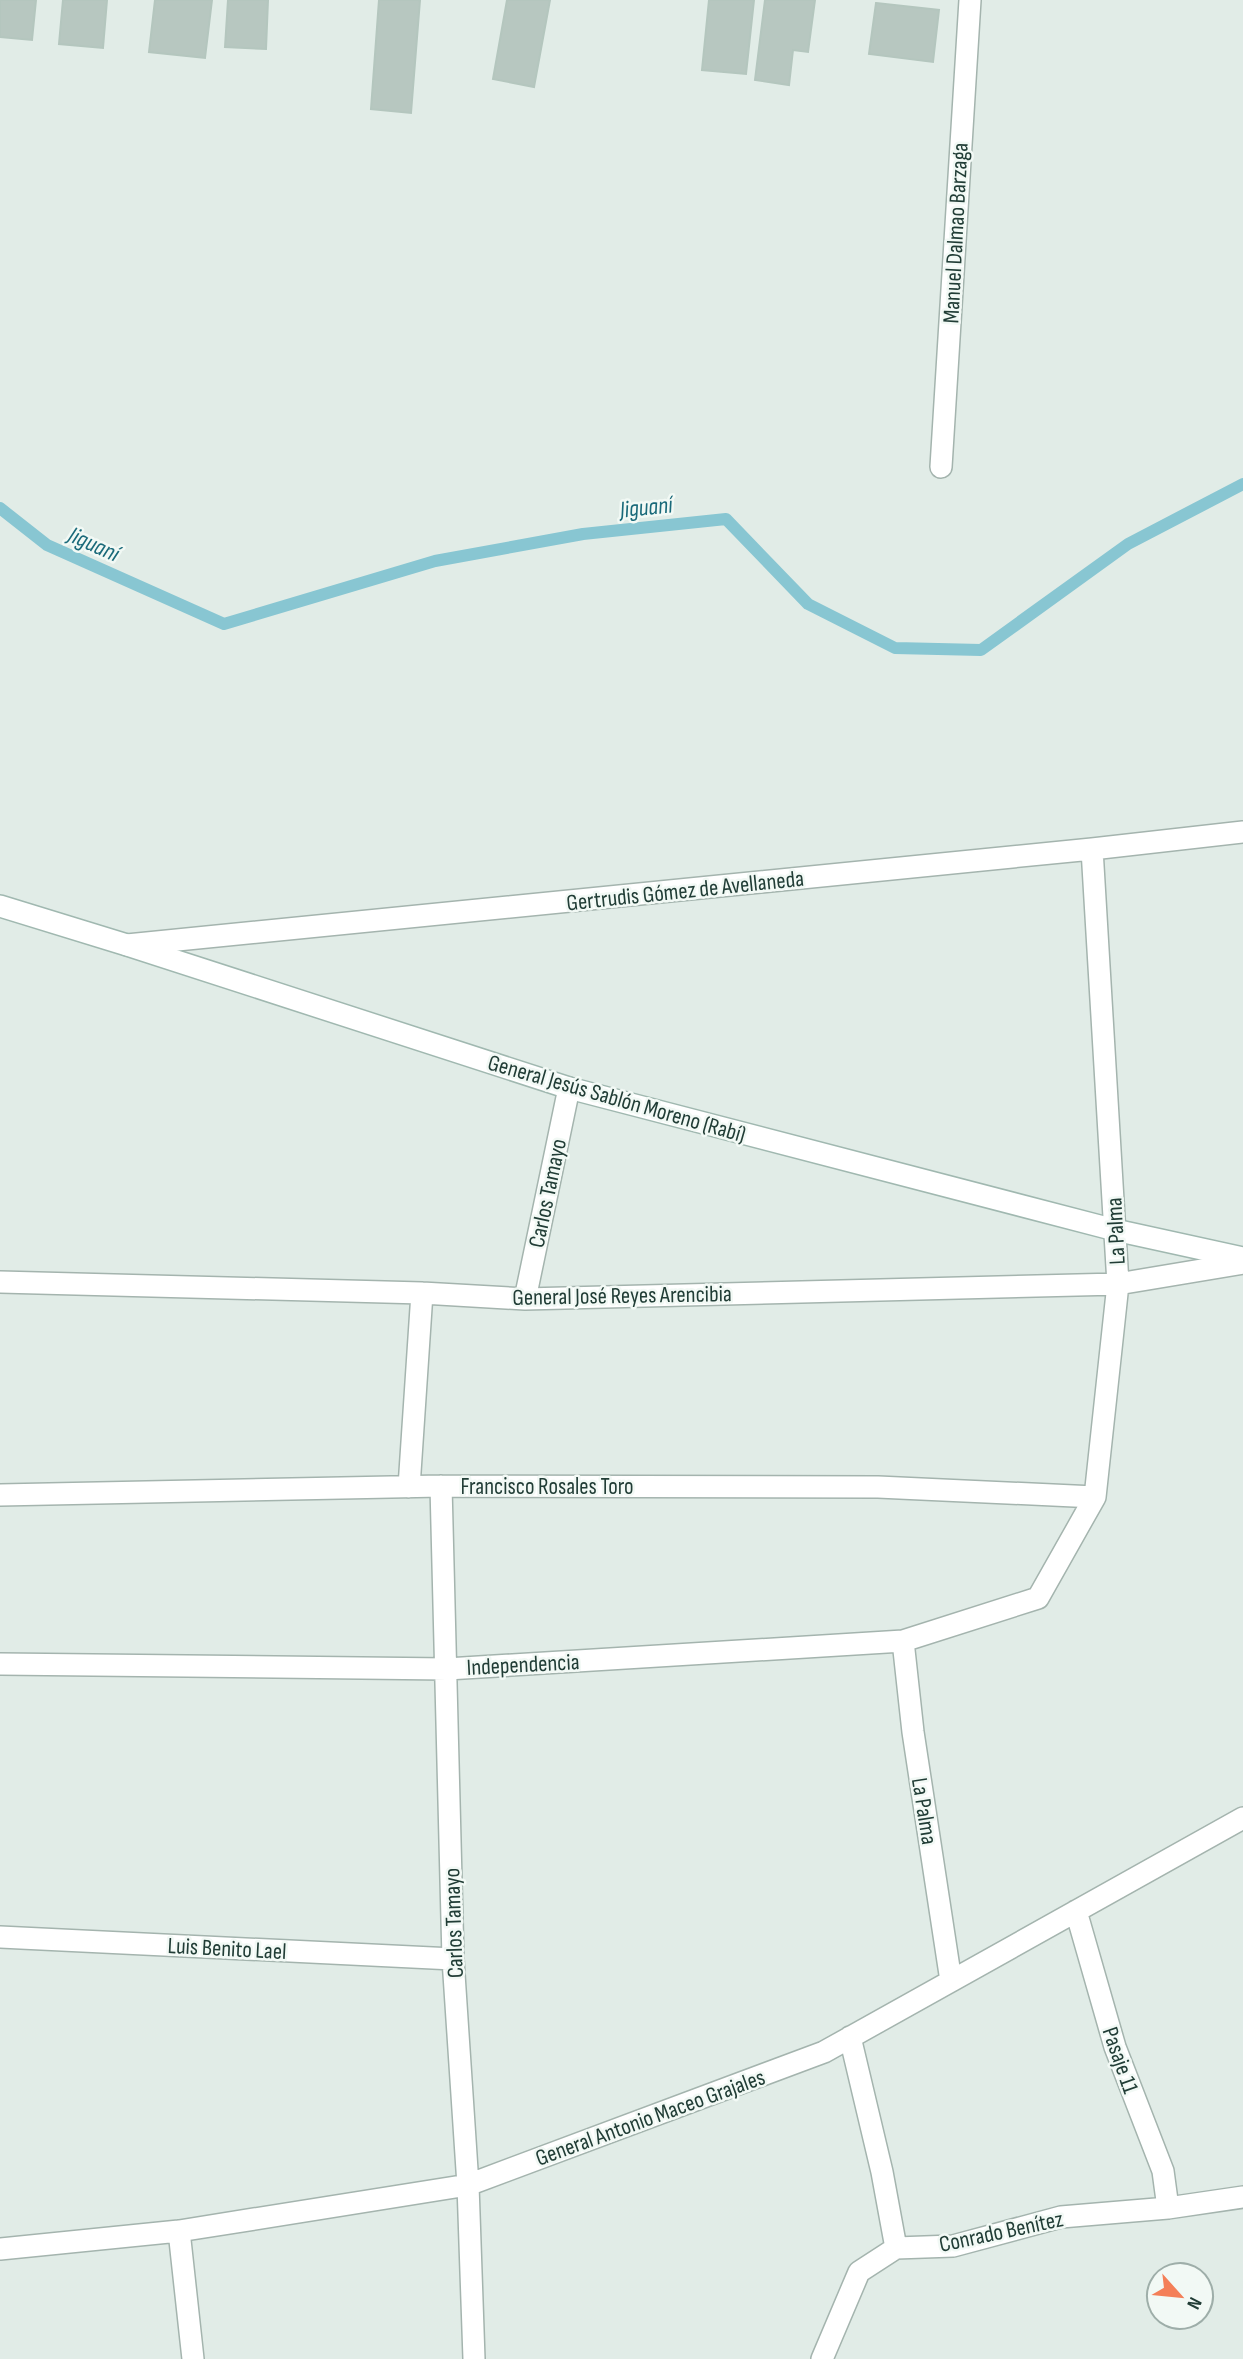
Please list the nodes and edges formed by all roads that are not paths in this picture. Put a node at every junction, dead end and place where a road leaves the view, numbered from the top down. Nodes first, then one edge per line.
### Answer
1 (970, 0) edge
2 (941, 467) dead end
3 (1243, 832) edge
4 (1092, 849) junction
5 (0, 906) edge
6 (127, 945) junction
7 (569, 1088) junction
8 (1115, 1230) junction
9 (1243, 1260) edge
10 (0, 1282) edge
11 (1118, 1284) junction
12 (422, 1293) junction
13 (525, 1299) junction
14 (441, 1486) junction
15 (409, 1487) junction
16 (0, 1495) edge
17 (1095, 1497) junction
18 (1038, 1598) joint
19 (903, 1641) junction
20 (0, 1664) edge
21 (447, 1669) junction
22 (1243, 1818) edge
23 (1076, 1911) junction
24 (0, 1937) edge
25 (453, 1959) junction
26 (951, 1981) junction
27 (850, 2038) junction
28 (468, 2185) junction
29 (1243, 2197) edge
30 (1168, 2208) junction
31 (179, 2231) junction
32 (897, 2248) junction
33 (0, 2249) edge
34 (193, 2359) edge
35 (474, 2359) edge
36 (822, 2359) edge

1 - 2 street, Manuel Dalmao Barzaga
3 - 4 street, Gertrudis Gómez de Avellaneda
4 - 6 street, Gertrudis Gómez de Avellaneda
4 - 8 street, La Palma
5 - 6 street, General Jesús Sablón Moreno (Rabí)
6 - 7 street, General Jesús Sablón Moreno (Rabí)
7 - 8 street, General Jesús Sablón Moreno (Rabí)
7 - 13 street, Carlos Tamayo
8 - 9 street, General Jesús Sablón Moreno (Rabí)
8 - 11 street, La Palma
9 - 11 street, General José Reyes Arencibia
10 - 12 street, General José Reyes Arencibia
11 - 13 street, General José Reyes Arencibia
11 - 17 street, La Palma
12 - 13 street, General José Reyes Arencibia
12 - 15 street
14 - 15 street, Francisco Rosales Toro
14 - 17 street, Francisco Rosales Toro
14 - 21 street, Carlos Tamayo
15 - 16 street, Francisco Rosales Toro
17 - 18 street, La Palma
18 - 19 street, Independencia
19 - 21 street, Independencia
19 - 26 street, La Palma
20 - 21 street, Independencia
21 - 25 street, Carlos Tamayo
22 - 23 street, General Antonio Maceo Grajales
23 - 26 street, General Antonio Maceo Grajales
23 - 30 street, Pasaje 11
24 - 25 street, Luis Benito Lael
25 - 28 street, Carlos Tamayo
26 - 27 street, General Antonio Maceo Grajales
27 - 28 street, General Antonio Maceo Grajales
27 - 32 street
28 - 31 street, General Antonio Maceo Grajales
28 - 35 street, Carlos Tamayo
29 - 30 street, Conrado Benítez
30 - 32 street, Conrado Benítez
31 - 33 street, General Antonio Maceo Grajales
31 - 34 street
32 - 36 street

